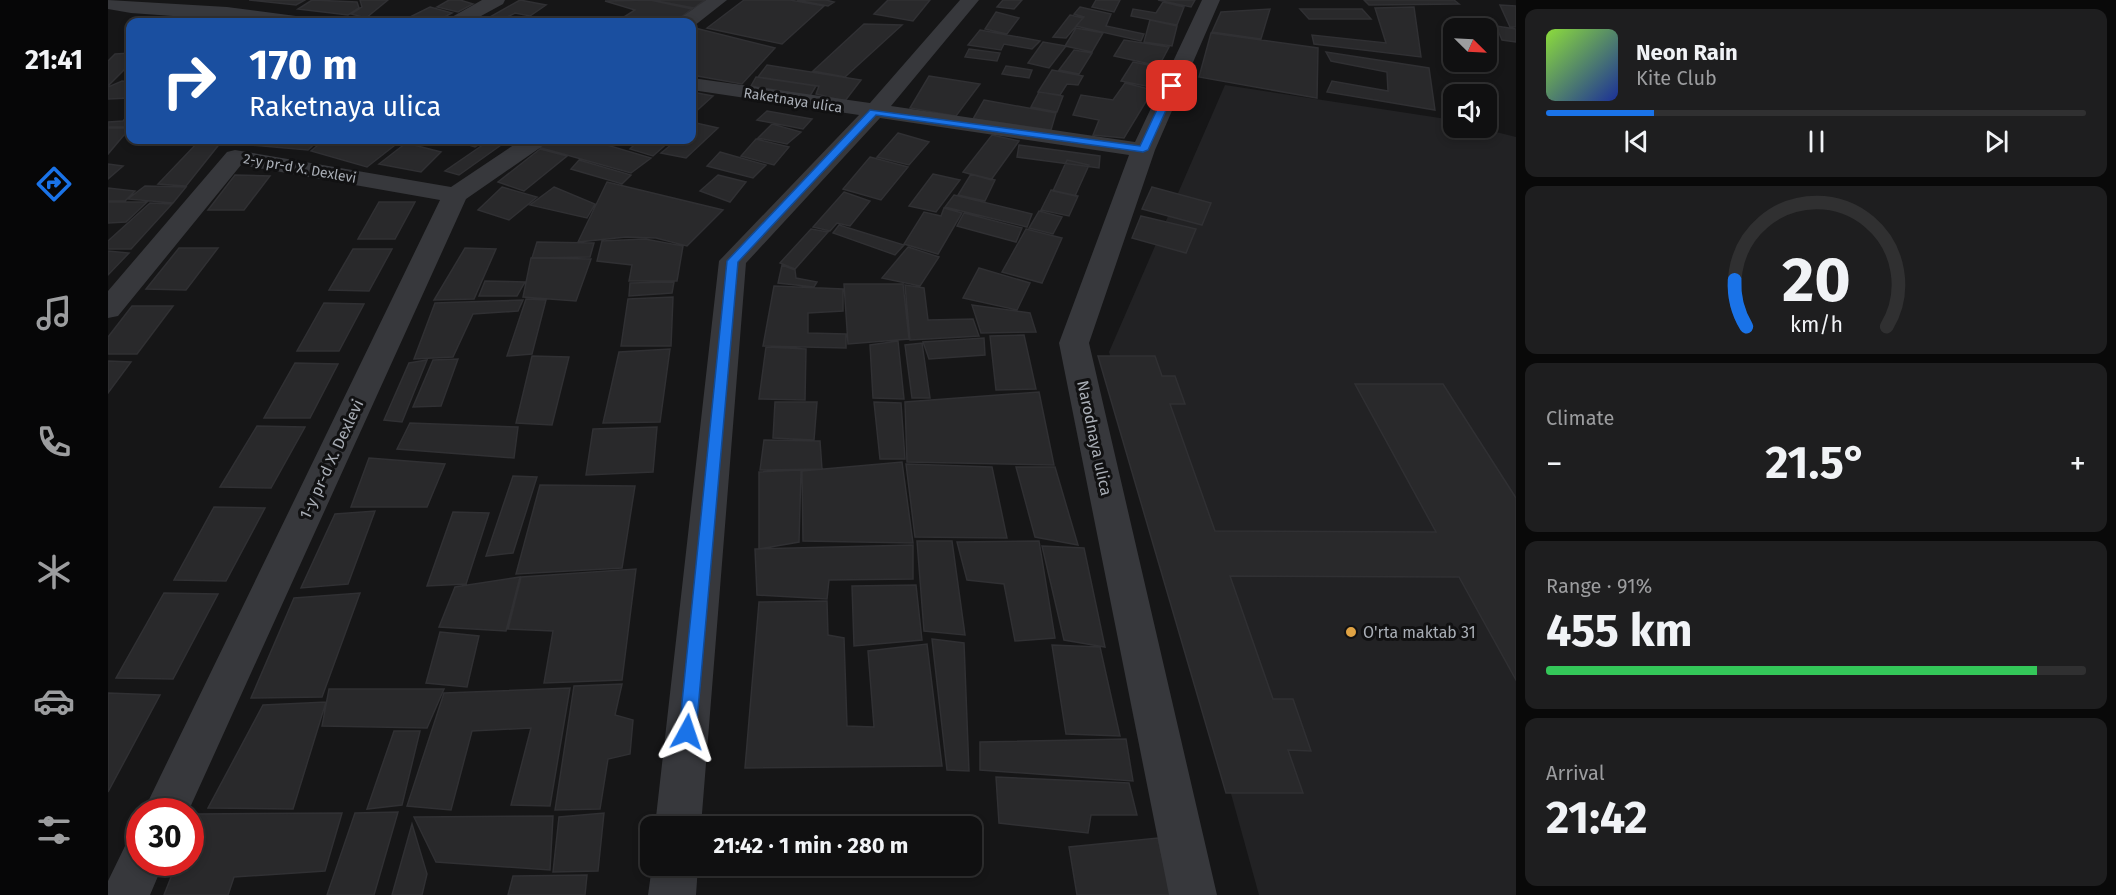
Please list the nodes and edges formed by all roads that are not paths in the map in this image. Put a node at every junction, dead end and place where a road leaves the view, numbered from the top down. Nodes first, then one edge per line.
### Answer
1 (496, 0) edge
2 (718, 0) edge
3 (969, 0) edge
4 (1211, 0) edge
5 (112, 11) edge
6 (265, 18) edge
7 (464, 18) edge
8 (693, 18) edge
9 (696, 85) edge
10 (874, 112) junction
11 (530, 144) edge
12 (1143, 150) junction
13 (454, 195) junction
14 (108, 309) edge
15 (172, 798) edge
16 (679, 816) edge
17 (135, 876) edge
18 (674, 876) edge
19 (126, 895) edge
20 (672, 895) edge
21 (1193, 895) edge

1 - 7 street
2 - 8 street
3 - 10 street
4 - 12 street, Narodnaya ulica
5 - 6 street
9 - 10 street, Raketnaya ulica
10 - 12 street, Raketnaya ulica
10 - 16 street
11 - 13 street
12 - 21 street, Narodnaya ulica
13 - 14 street, 2-y pr-d X. Dexlevi
13 - 15 street, 1-y pr-d X. Dexlevi
17 - 19 street
18 - 20 street

